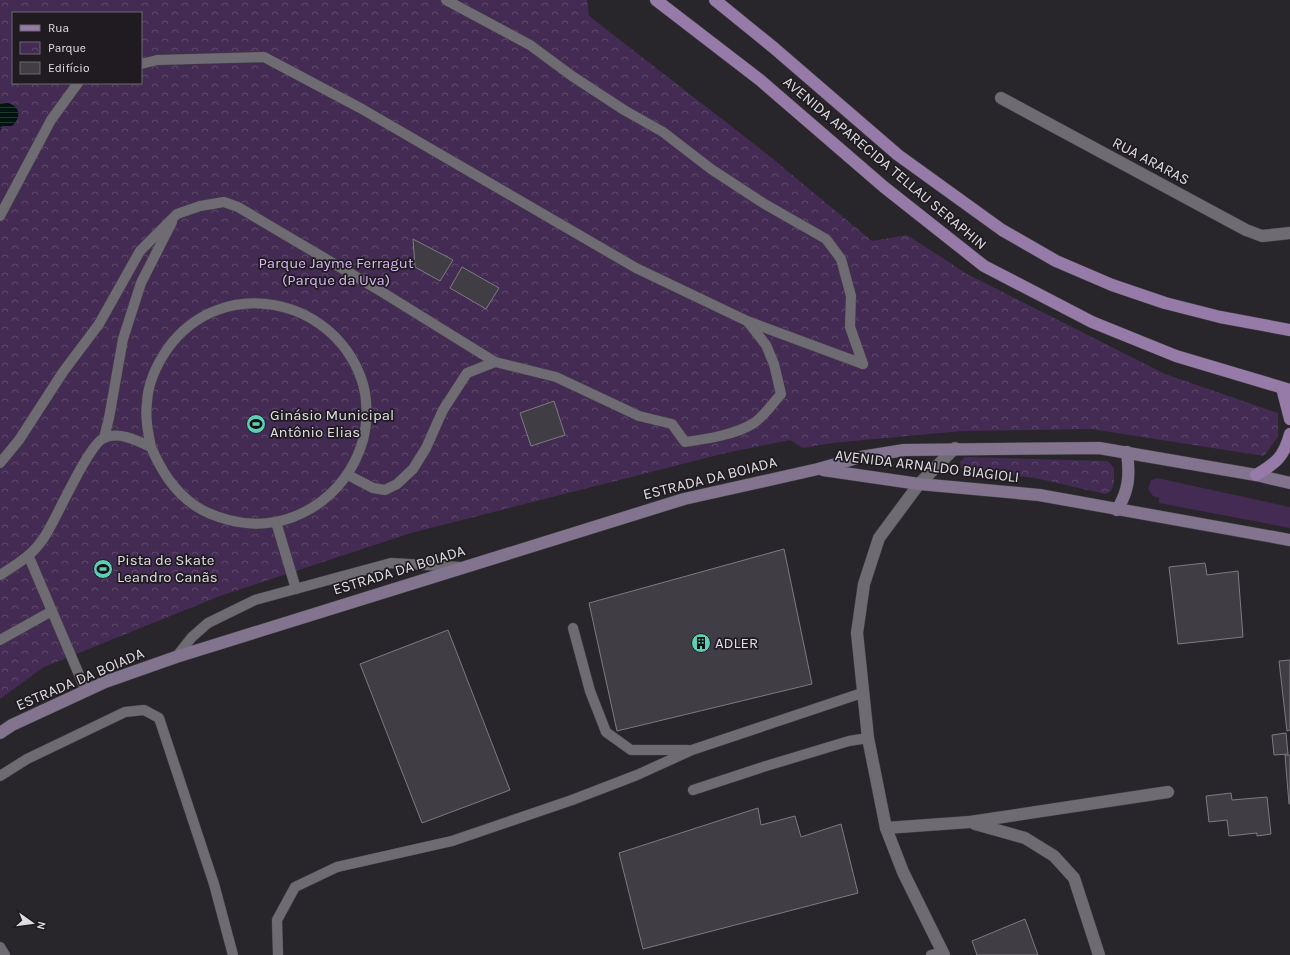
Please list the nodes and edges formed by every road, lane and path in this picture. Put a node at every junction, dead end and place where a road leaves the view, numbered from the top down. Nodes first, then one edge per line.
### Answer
1 (446, 0) edge
2 (656, 0) edge
3 (715, 0) edge
4 (142, 64) edge
5 (77, 84) edge
6 (1001, 98) dead end
7 (176, 214) junction
8 (0, 216) edge
9 (1290, 233) edge
10 (747, 321) junction
11 (1290, 330) edge
12 (496, 362) junction
13 (1286, 389) edge
14 (1290, 418) edge
15 (1290, 434) edge
16 (104, 438) junction
17 (151, 447) junction
18 (955, 448) junction
19 (1127, 452) junction
20 (0, 463) edge
21 (818, 469) junction
22 (348, 475) junction
23 (1256, 475) junction
24 (1290, 483) edge
25 (919, 484) junction
26 (1117, 510) junction
27 (276, 522) junction
28 (1290, 540) edge
29 (29, 557) junction
30 (462, 567) junction
31 (0, 575) edge
32 (296, 589) junction
33 (52, 611) junction
34 (573, 628) dead end
35 (0, 640) edge
36 (176, 656) junction
37 (86, 691) junction
38 (862, 693) junction
39 (0, 733) edge
40 (868, 738) junction
41 (692, 750) junction
42 (0, 776) edge
43 (693, 790) dead end
44 (1168, 792) dead end
45 (970, 822) junction
46 (886, 828) junction
47 (0, 947) edge
48 (940, 954) edge
49 (5, 955) edge
50 (234, 955) edge
51 (278, 955) edge
52 (1100, 955) edge

1 - 10 lane
2 - 13 main road, AVENIDA APARECIDA TELLAU SERAPHIN
3 - 11 main road, AVENIDA APARECIDA TELLAU SERAPHIN
4 - 10 lane
5 - 8 lane
6 - 9 street, RUA ARARAS
7 - 12 lane
7 - 16 lane
7 - 20 lane
10 - 12 lane
12 - 22 lane
13 - 14 main road
15 - 23 main road
16 - 17 lane
16 - 29 lane
17 - 22 lane
17 - 27 lane
18 - 19 main road, AVENIDA ARNALDO BIAGIOLI
18 - 21 main road, AVENIDA ARNALDO BIAGIOLI
18 - 25 street
19 - 23 main road, AVENIDA ARNALDO BIAGIOLI
19 - 26 main road
21 - 25 main road, AVENIDA ARNALDO BIAGIOLI
21 - 30 main road, ESTRADA DA BOIADA
22 - 27 lane
23 - 24 main road, AVENIDA ARNALDO BIAGIOLI
25 - 26 main road, AVENIDA ARNALDO BIAGIOLI
25 - 38 street
26 - 28 main road, AVENIDA ARNALDO BIAGIOLI
27 - 32 lane
29 - 31 lane
29 - 33 lane
30 - 32 lane
30 - 36 main road, ESTRADA DA BOIADA
32 - 36 lane
33 - 35 lane
33 - 37 lane
34 - 41 lane
36 - 37 main road, ESTRADA DA BOIADA
37 - 39 main road, ESTRADA DA BOIADA
38 - 40 street
38 - 41 lane
40 - 43 lane
40 - 46 street
41 - 51 lane
42 - 50 lane
44 - 45 street
45 - 46 street
45 - 52 street
46 - 48 street
47 - 49 lane

